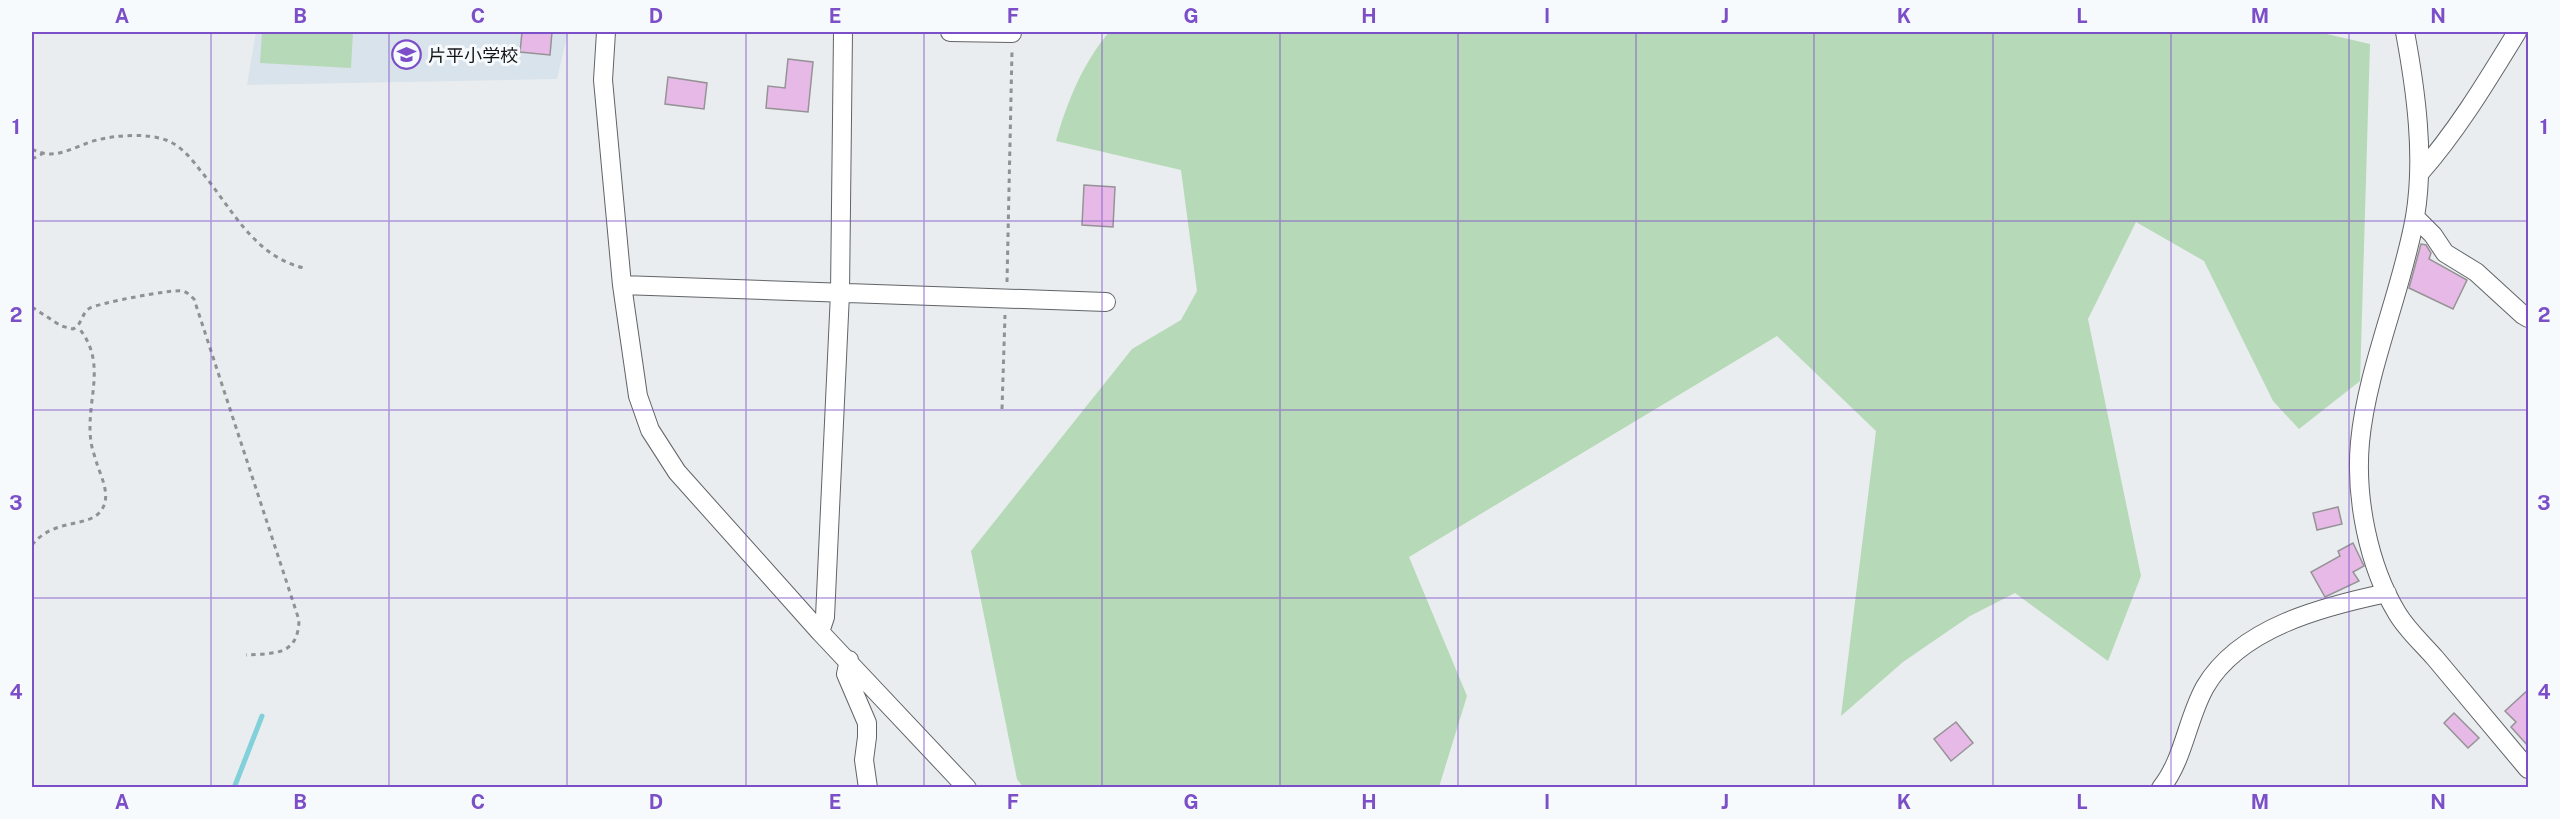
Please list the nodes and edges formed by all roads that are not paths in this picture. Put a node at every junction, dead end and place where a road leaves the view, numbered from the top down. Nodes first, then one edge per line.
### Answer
1 (606, 32) edge
2 (843, 32) edge
3 (950, 32) edge
4 (2405, 32) edge
5 (2517, 32) edge
6 (1012, 33) edge
7 (2419, 174) junction
8 (2415, 217) junction
9 (622, 285) junction
10 (840, 293) junction
11 (1106, 302) dead end
12 (2529, 318) edge
13 (2387, 593) junction
14 (820, 632) junction
15 (849, 660) junction
16 (2529, 769) edge
17 (868, 788) edge
18 (967, 788) edge
19 (2162, 788) edge

1 - 9 street
2 - 10 street
3 - 6 street
4 - 7 street
5 - 7 street
7 - 8 street
8 - 12 street
8 - 13 street
9 - 10 street
9 - 14 street
10 - 11 street
10 - 14 street
13 - 16 street
13 - 19 street
14 - 15 street
15 - 17 street
15 - 18 street

